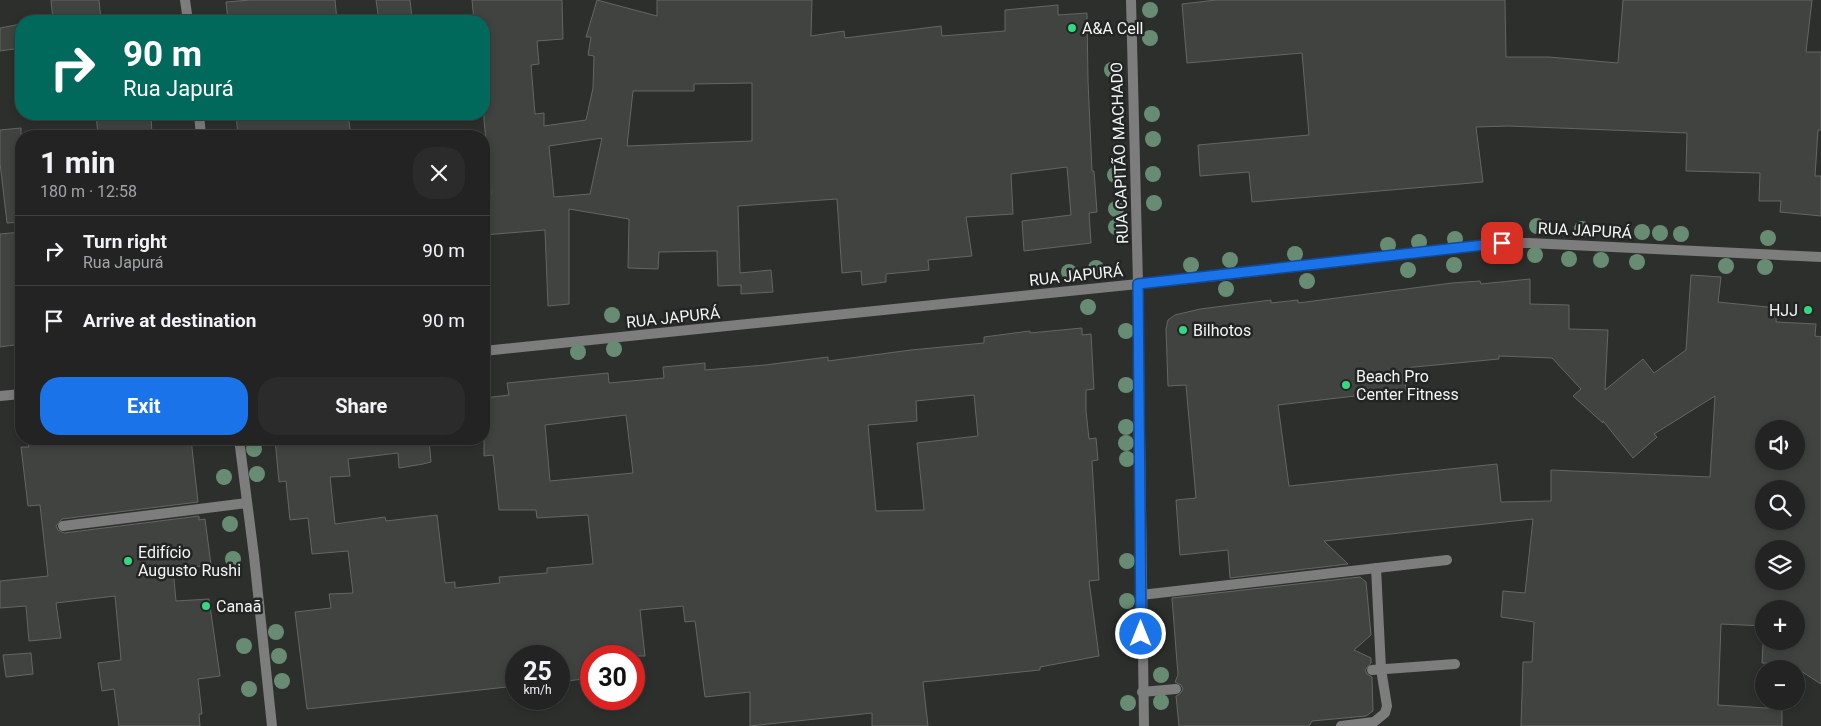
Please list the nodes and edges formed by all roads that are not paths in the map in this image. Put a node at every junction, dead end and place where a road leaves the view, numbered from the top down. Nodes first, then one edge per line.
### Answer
1 (185, 0) edge
2 (1130, 0) edge
3 (187, 15) edge
4 (1821, 257) edge
5 (1138, 284) junction
6 (490, 350) edge
7 (15, 395) edge
8 (0, 396) edge
9 (240, 445) edge
10 (247, 503) junction
11 (63, 526) dead end
12 (1447, 560) dead end
13 (1376, 568) junction
14 (1141, 595) junction
15 (1455, 664) dead end
16 (1376, 669) junction
17 (1176, 689) dead end
18 (1142, 692) junction
19 (272, 726) edge
20 (1144, 726) edge
21 (1341, 726) edge

1 - 3 street
2 - 5 street, RUA CAPITÃO MACHADO
4 - 5 street, RUA JAPURÁ
5 - 6 street, RUA JAPURÁ
5 - 14 street, RUA CAPITÃO MACHADO
7 - 8 street
9 - 10 street
10 - 11 street
10 - 19 street
12 - 13 street
13 - 14 street
13 - 16 street
14 - 18 street, RUA CAPITÃO MACHADO
15 - 16 street
16 - 21 street
17 - 18 street
18 - 20 street, RUA CAPITÃO MACHADO

